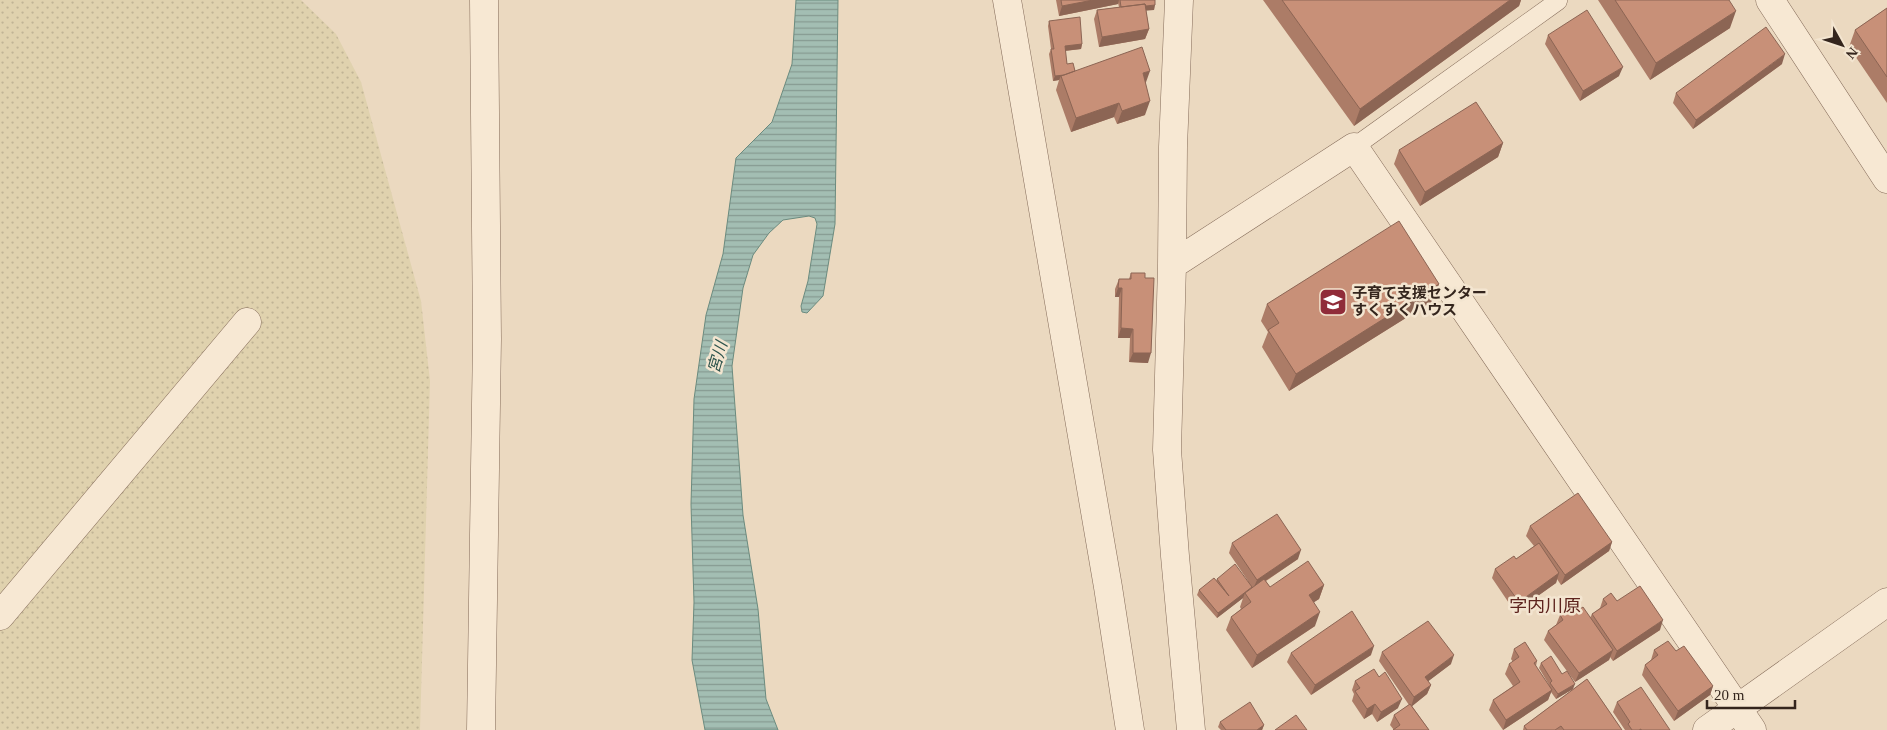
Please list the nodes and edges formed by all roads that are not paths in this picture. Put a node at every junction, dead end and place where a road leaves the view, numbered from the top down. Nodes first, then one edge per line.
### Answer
1 (484, 0) edge
2 (1007, 0) edge
3 (1179, 0) edge
4 (1557, 0) edge
5 (1770, 0) edge
6 (1354, 146) junction
7 (1887, 179) edge
8 (1172, 265) junction
9 (247, 322) dead end
10 (1887, 602) edge
11 (0, 616) edge
12 (1737, 707) junction
13 (481, 730) edge
14 (1130, 730) edge
15 (1191, 730) edge
16 (1707, 730) edge
17 (1752, 730) edge

1 - 13 street
2 - 14 street
3 - 8 street
4 - 6 lane
5 - 7 street
6 - 8 street
6 - 12 street
8 - 15 street
9 - 11 street
10 - 12 street
12 - 16 street
12 - 17 street

